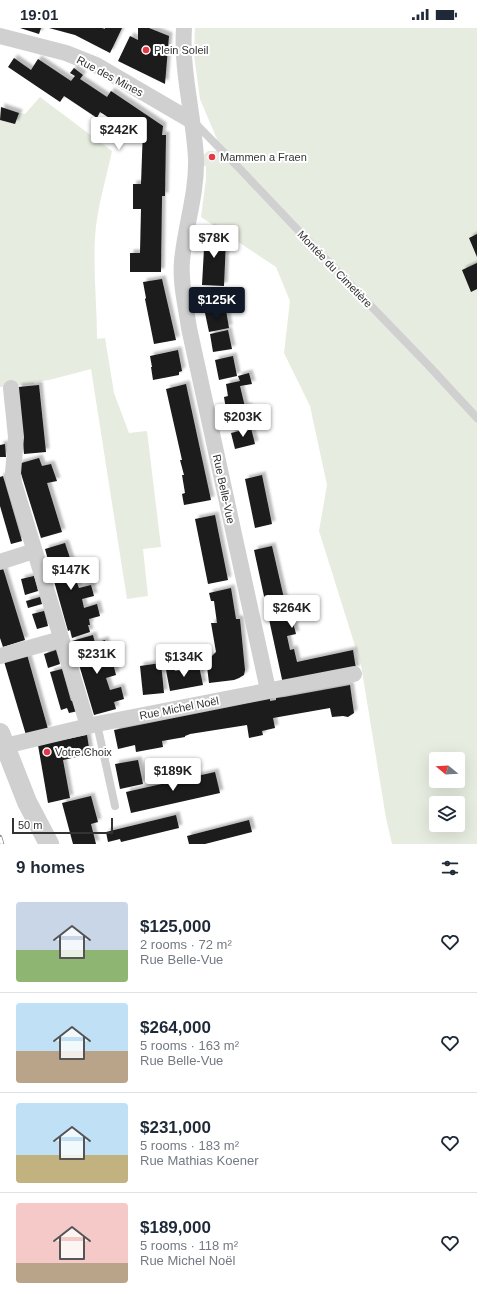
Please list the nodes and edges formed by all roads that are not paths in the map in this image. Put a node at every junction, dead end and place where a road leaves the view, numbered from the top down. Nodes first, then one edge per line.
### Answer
1 (184, 28) edge
2 (0, 36) edge
3 (192, 121) junction
4 (11, 388) dead end
5 (477, 418) edge
6 (34, 551) junction
7 (0, 562) edge
8 (61, 639) junction
9 (0, 656) edge
10 (354, 674) dead end
11 (268, 690) junction
12 (92, 725) junction
13 (2, 739) edge
14 (114, 806) dead end
15 (48, 844) edge

1 - 3 street, Rue Belle-Vue
2 - 3 street, Rue des Mines
3 - 5 lane, Montée du Cimetière
3 - 11 street, Rue Belle-Vue
4 - 6 street
6 - 7 street
6 - 8 street
8 - 9 street
8 - 12 street
10 - 11 street, Rue Michel Noël
11 - 12 street, Rue Michel Noël
12 - 13 street, Rue Michel Noël
12 - 14 lane
13 - 15 street

